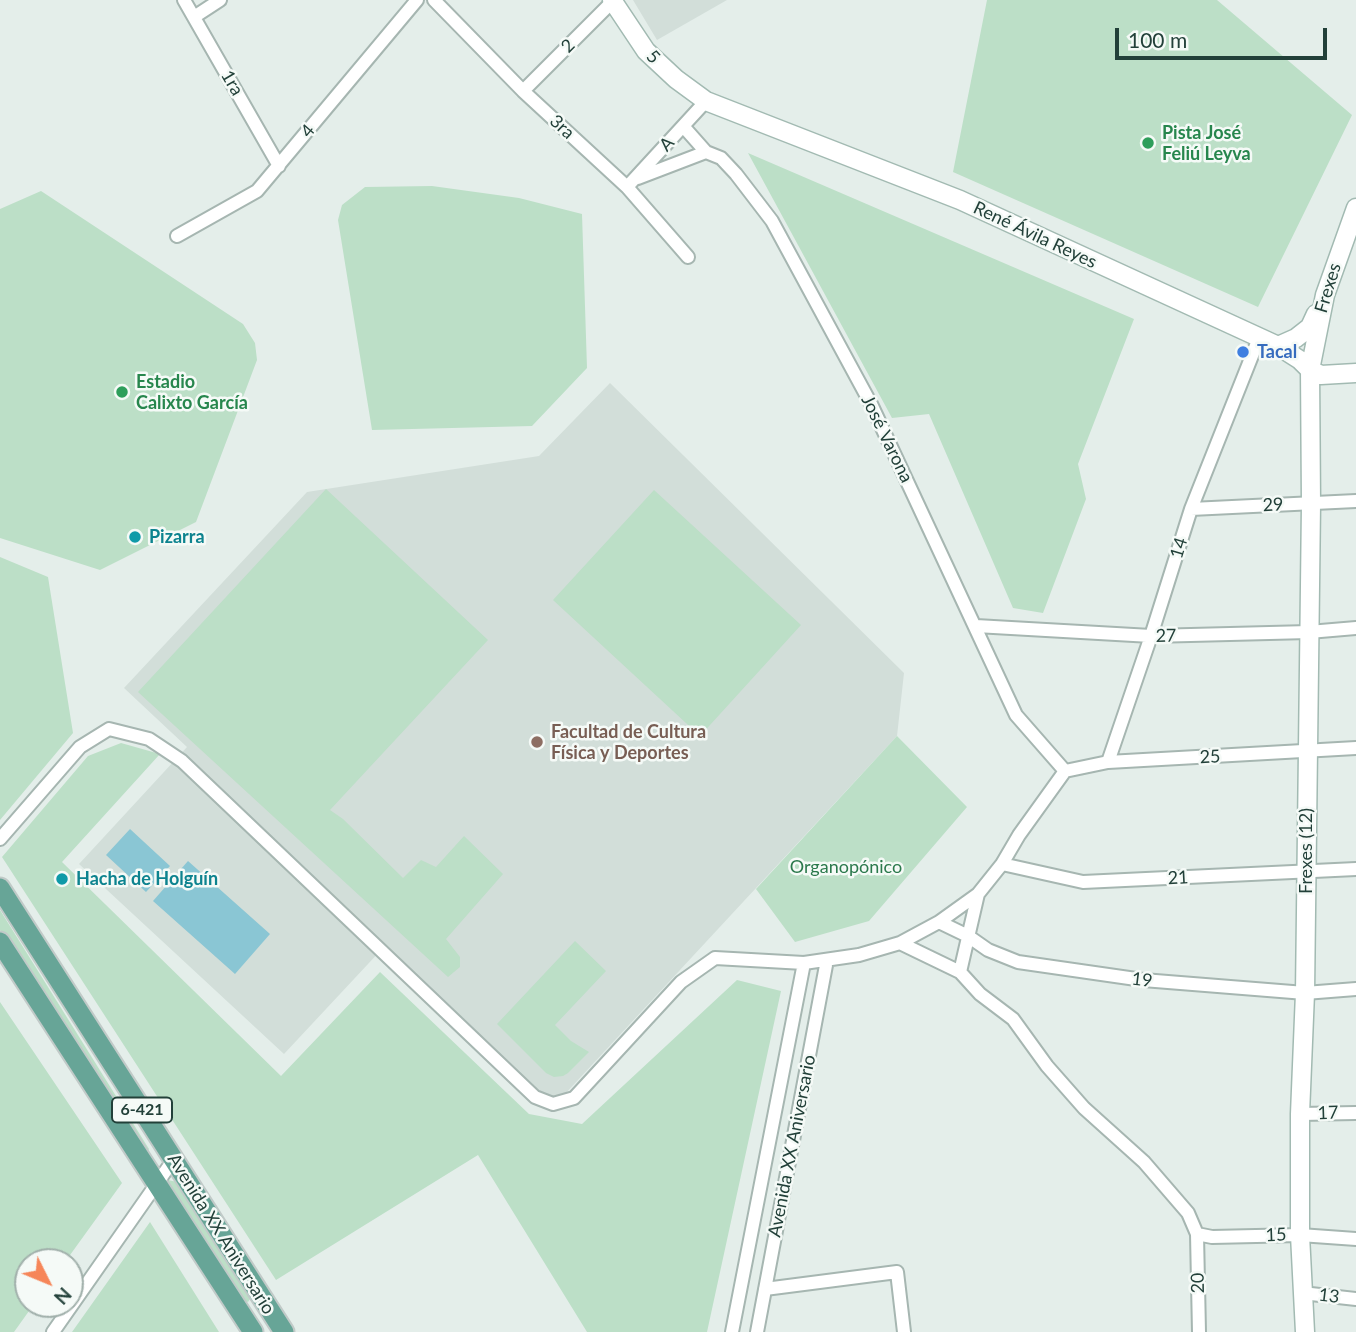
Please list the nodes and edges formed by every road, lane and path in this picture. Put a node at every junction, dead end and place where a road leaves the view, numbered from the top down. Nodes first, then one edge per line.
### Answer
1 (184, 0) edge
2 (220, 0) edge
3 (417, 0) edge
4 (434, 0) edge
5 (612, 0) edge
6 (194, 17) junction
7 (523, 91) junction
8 (706, 101) junction
9 (683, 126) junction
10 (706, 152) junction
11 (279, 166) junction
12 (631, 183) junction
13 (1356, 208) edge
14 (177, 236) dead end
15 (688, 257) dead end
16 (1325, 295) junction
17 (1259, 338) junction
18 (1278, 345) junction
19 (1310, 370) junction
20 (1356, 373) edge
21 (1356, 502) edge
22 (1311, 504) junction
23 (1191, 509) junction
24 (976, 626) junction
25 (1356, 628) edge
26 (1309, 632) junction
27 (1151, 636) junction
28 (1356, 748) edge
29 (1307, 752) junction
30 (1108, 762) junction
31 (1065, 771) junction
32 (0, 839) edge
33 (1002, 864) junction
34 (1356, 869) edge
35 (1307, 873) junction
36 (0, 888) edge
37 (978, 894) junction
38 (939, 922) junction
39 (968, 936) junction
40 (0, 942) edge
41 (900, 943) junction
42 (827, 960) junction
43 (804, 963) junction
44 (960, 972) junction
45 (1356, 989) edge
46 (1305, 993) junction
47 (1356, 1112) edge
48 (1300, 1114) junction
49 (174, 1158) junction
50 (156, 1183) junction
51 (1197, 1234) junction
52 (1300, 1235) junction
53 (1356, 1239) edge
54 (765, 1289) junction
55 (1302, 1293) junction
56 (1356, 1299) edge
57 (53, 1332) edge
58 (253, 1332) edge
59 (284, 1332) edge
60 (732, 1332) edge
61 (757, 1332) edge
62 (904, 1332) edge
63 (1199, 1332) edge
64 (1306, 1332) edge

1 - 6 street, 1ra
2 - 6 street
3 - 11 street, 4
4 - 7 street, 3ra
5 - 7 street, 2
5 - 8 main road, 5
6 - 11 street, 1ra
7 - 12 street, 3ra
8 - 9 street, A
8 - 17 main road, René Ávila Reyes
9 - 10 street, José Varona
9 - 12 street, A
10 - 12 street
10 - 24 street, José Varona
11 - 14 street, 4
12 - 15 street, 3ra
13 - 16 main road, Frexes
16 - 18 main road
16 - 19 main road, Frexes
17 - 18 main road, René Ávila Reyes
17 - 23 street, 14
18 - 19 main road, René Ávila Reyes
19 - 20 main road
19 - 22 main road, Frexes (12)
21 - 22 street, 29
22 - 23 street, 29
22 - 26 main road, Frexes (12)
23 - 27 street, 14
24 - 27 street, 27
24 - 31 street, José Varona
25 - 26 street, 27
26 - 27 street, 27
26 - 29 main road, Frexes (12)
27 - 30 street, 14
28 - 29 street, 25
29 - 30 street, 25
29 - 35 main road, Frexes (12)
30 - 31 street, 25
31 - 33 street
32 - 43 street
33 - 35 street, 21
33 - 37 street
34 - 35 street, 21
35 - 46 main road, Frexes (12)
36 - 49 main road, Avenida XX Aniversario / 6-421
37 - 38 street
37 - 39 street
38 - 39 street, 19
38 - 41 street
39 - 44 street
39 - 46 street, 19
40 - 50 main road, Avenida XX Aniversario / 6-421
41 - 42 street
41 - 44 street
42 - 43 street
42 - 54 street, Avenida XX Aniversario
43 - 60 street, Avenida XX Aniversario
44 - 51 street
45 - 46 street, 19
46 - 48 main road, Frexes (12)
47 - 48 street, 17
48 - 52 main road, Frexes (12)
49 - 50 street
49 - 59 main road, Avenida XX Aniversario / 6-421
50 - 57 street
50 - 58 main road, Avenida XX Aniversario / 6-421
51 - 52 street, 15
51 - 63 street, 20
52 - 53 street, 15
52 - 55 main road, Frexes (12)
54 - 61 street, Avenida XX Aniversario
54 - 62 street
55 - 56 street, 13
55 - 64 main road, Frexes (12)

